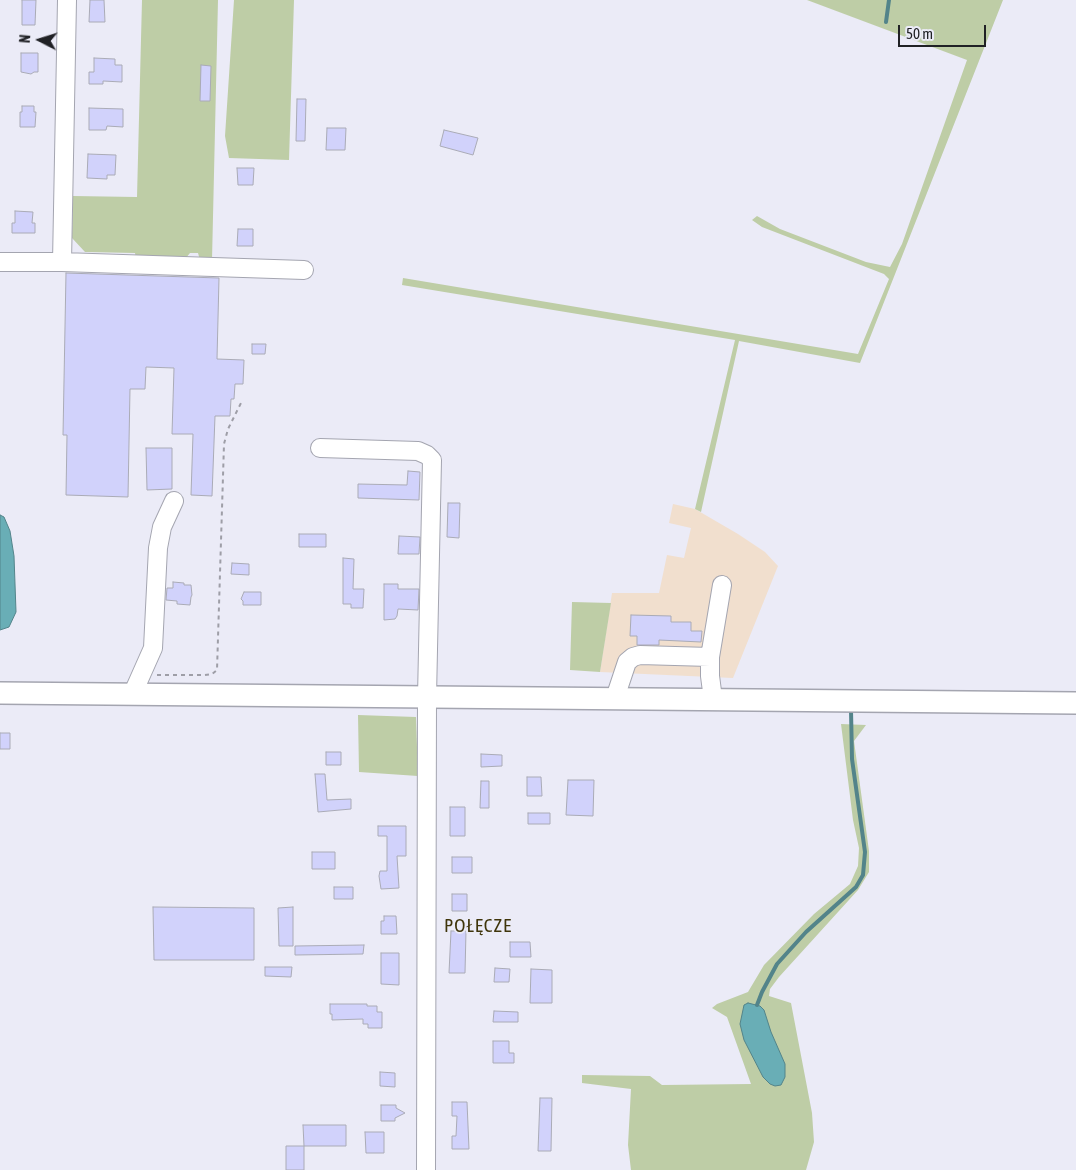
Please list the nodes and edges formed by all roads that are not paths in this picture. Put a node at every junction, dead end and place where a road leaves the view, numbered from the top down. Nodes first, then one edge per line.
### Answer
1 (67, 0) edge
2 (0, 262) edge
3 (62, 262) junction
4 (304, 270) dead end
5 (320, 448) dead end
6 (174, 501) dead end
7 (722, 585) dead end
8 (710, 657) junction
9 (137, 685) junction
10 (0, 692) edge
11 (427, 697) junction
12 (615, 698) junction
13 (713, 699) junction
14 (1076, 703) edge
15 (426, 1170) edge

1 - 3 street
2 - 3 street
3 - 4 street
5 - 11 street
6 - 9 street
7 - 8 street
8 - 12 street
8 - 13 street
9 - 10 main road
9 - 11 main road
11 - 12 main road
11 - 15 street
12 - 13 main road
13 - 14 main road

